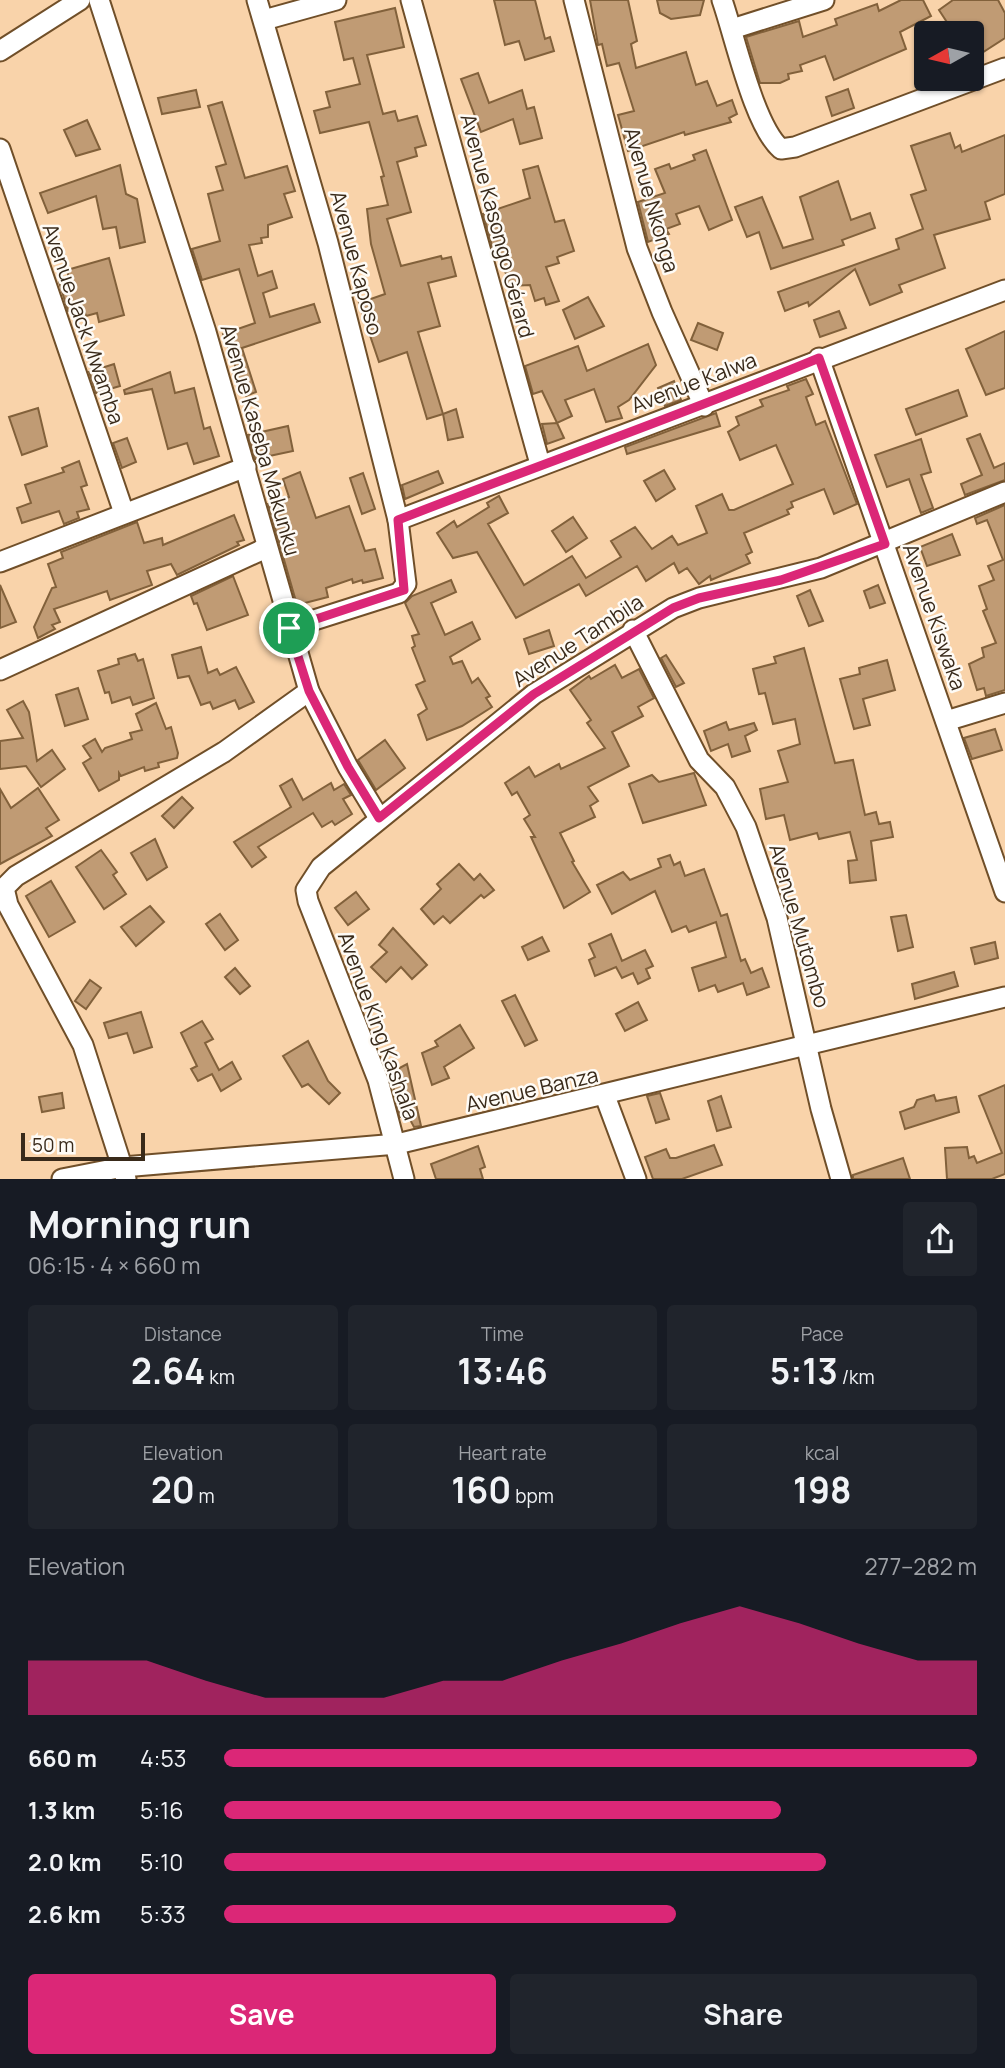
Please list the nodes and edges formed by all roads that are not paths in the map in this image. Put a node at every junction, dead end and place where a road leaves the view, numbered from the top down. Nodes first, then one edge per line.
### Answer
1 (80, 0) edge
2 (99, 0) edge
3 (257, 0) edge
4 (336, 0) edge
5 (411, 0) edge
6 (575, 0) edge
7 (722, 0) edge
8 (824, 0) edge
9 (264, 20) junction
10 (732, 29) junction
11 (0, 51) edge
12 (1005, 68) edge
13 (0, 149) edge
14 (1005, 290) edge
15 (819, 358) junction
16 (704, 406) junction
17 (540, 464) junction
18 (246, 467) junction
19 (1005, 492) edge
20 (124, 513) junction
21 (398, 520) junction
22 (885, 544) junction
23 (267, 548) junction
24 (0, 562) edge
25 (289, 628) junction
26 (633, 630) junction
27 (0, 670) edge
28 (309, 691) junction
29 (1005, 703) edge
30 (946, 721) junction
31 (379, 818) junction
32 (306, 890) joint
33 (1005, 892) edge
34 (1005, 997) edge
35 (807, 1043) junction
36 (606, 1096) junction
37 (397, 1144) junction
38 (125, 1173) edge
39 (62, 1179) edge
40 (404, 1179) edge
41 (636, 1179) edge
42 (841, 1179) edge

1 - 11 street
2 - 18 street, Avenue Kaseba Makunku
3 - 9 street, Avenue Kaposo
4 - 9 street
5 - 17 street, Avenue Kasongo Gérard
6 - 16 street, Avenue Nkonga
7 - 10 street
8 - 10 street
9 - 21 street, Avenue Kaposo
10 - 12 street
13 - 20 street, Avenue Jack Mwamba
14 - 15 street, Avenue Kalwa
15 - 16 street, Avenue Kalwa
15 - 22 street, Avenue Kiswaka
16 - 17 street, Avenue Kalwa
17 - 21 street, Avenue Kalwa
18 - 20 street
18 - 23 street, Avenue Kaseba Makunku
19 - 22 street, Avenue Tambila
20 - 24 street
21 - 25 street, Avenue Kaposo
22 - 26 street, Avenue Tambila
22 - 30 street, Avenue Kiswaka
23 - 25 street, Avenue Kaseba Makunku
23 - 27 street
25 - 28 street, Avenue Kaseba Makunku
26 - 31 street, Avenue Tambila
26 - 35 street, Avenue Mutombo
28 - 31 street, Avenue Kaseba Makunku
28 - 38 street
29 - 30 street
30 - 33 street, Avenue Kiswaka
31 - 32 street, Avenue Tambila
32 - 37 street, Avenue King Kashala
34 - 35 street, Avenue Banza
35 - 36 street, Avenue Banza
35 - 42 street, Avenue Mutombo
36 - 37 street, Avenue Banza
36 - 41 street
37 - 38 street, Avenue Banza
37 - 40 street, Avenue King Kashala
38 - 39 street, Avenue Banza

